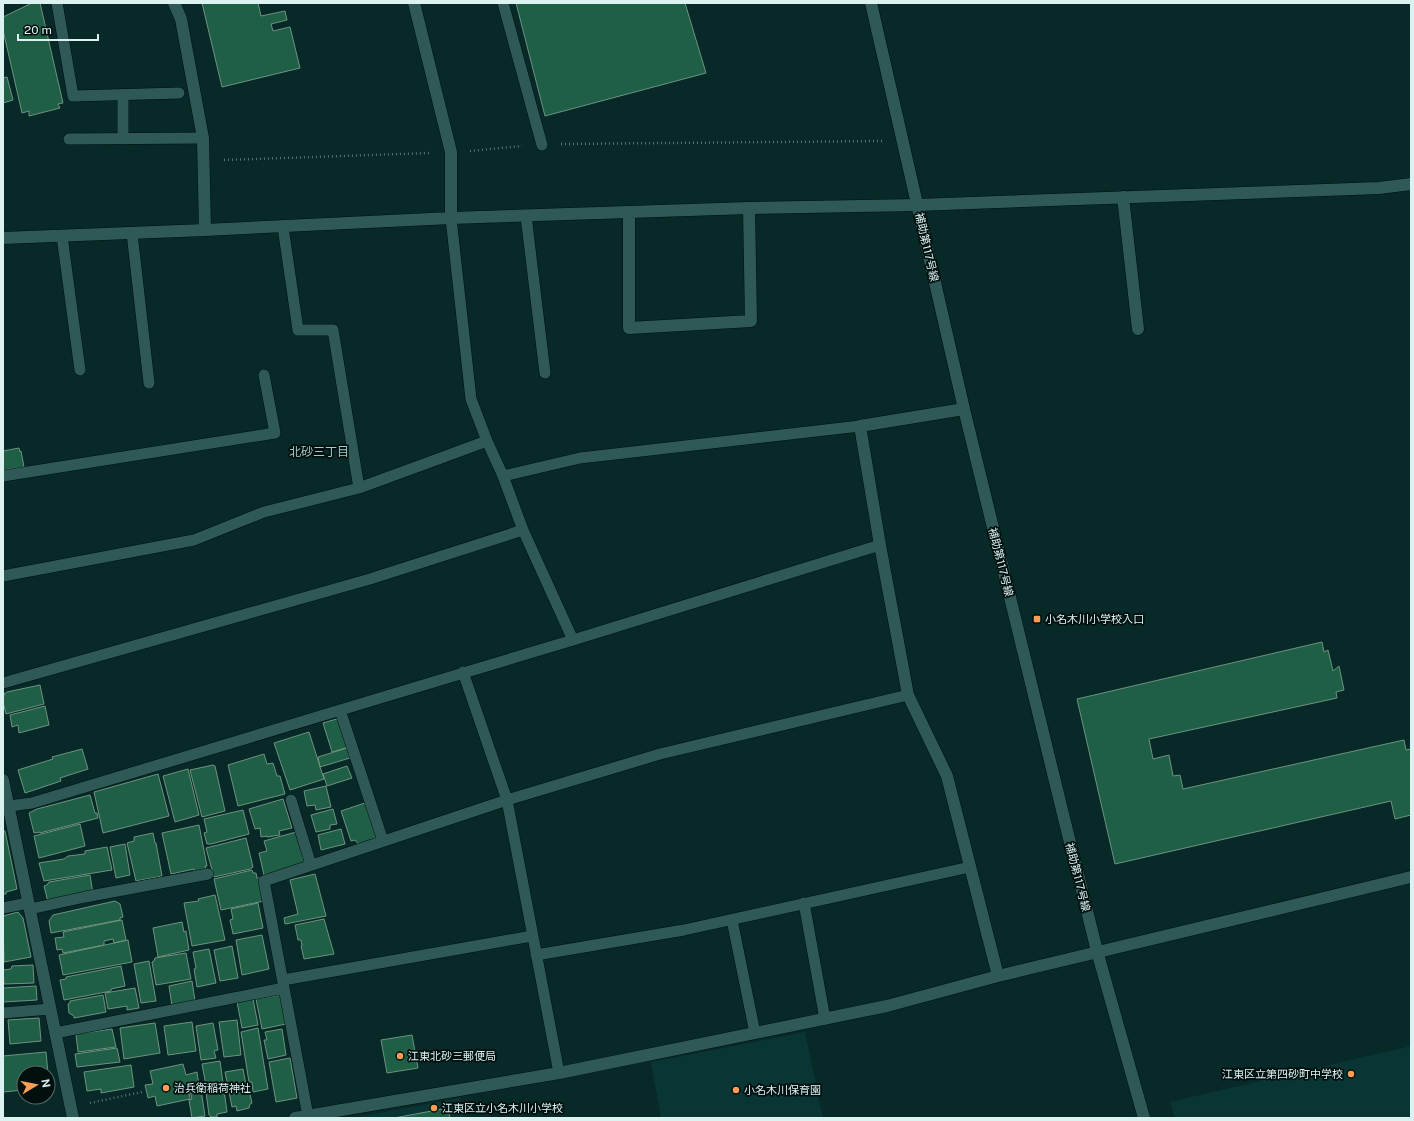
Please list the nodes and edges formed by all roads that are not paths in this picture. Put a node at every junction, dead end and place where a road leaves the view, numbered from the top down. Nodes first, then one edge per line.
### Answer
1 (57, 3) edge
2 (174, 3) edge
3 (414, 3) edge
4 (503, 3) edge
5 (871, 3) edge
6 (179, 93) dead end
7 (123, 95) junction
8 (203, 138) junction
9 (70, 139) dead end
10 (123, 139) junction
11 (542, 144) dead end
12 (1411, 184) edge
13 (1123, 197) junction
14 (917, 205) junction
15 (749, 208) junction
16 (629, 212) junction
17 (526, 216) junction
18 (450, 218) junction
19 (283, 227) junction
20 (205, 230) junction
21 (132, 233) junction
22 (62, 236) junction
23 (3, 238) edge
24 (1138, 329) dead end
25 (80, 370) dead end
26 (545, 374) dead end
27 (264, 376) dead end
28 (149, 383) dead end
29 (964, 409) junction
30 (860, 426) junction
31 (487, 441) junction
32 (3, 476) edge
33 (503, 476) junction
34 (359, 488) junction
35 (524, 530) junction
36 (880, 545) junction
37 (3, 576) edge
38 (573, 640) junction
39 (463, 672) junction
40 (3, 683) edge
41 (908, 695) junction
42 (340, 710) junction
43 (3, 780) edge
44 (291, 800) dead end
45 (507, 800) junction
46 (8, 806) junction
47 (383, 841) junction
48 (311, 865) junction
49 (970, 867) junction
50 (208, 874) dead end
51 (1411, 877) edge
52 (804, 903) junction
53 (29, 906) junction
54 (3, 908) edge
55 (732, 920) junction
56 (532, 936) junction
57 (1097, 951) junction
58 (536, 955) junction
59 (998, 976) junction
60 (283, 984) junction
61 (50, 1009) junction
62 (3, 1013) edge
63 (825, 1019) junction
64 (55, 1033) junction
65 (755, 1033) junction
66 (559, 1073) junction
67 (308, 1116) junction
68 (73, 1118) edge
69 (295, 1118) edge
70 (1144, 1118) edge

1 - 7 lane
2 - 8 street
3 - 18 street
4 - 11 lane
5 - 14 street, 補助第117号線
6 - 7 lane
7 - 10 lane
8 - 10 lane
8 - 20 street
9 - 10 lane
12 - 13 street
13 - 14 street
13 - 24 street
14 - 15 street
14 - 29 street, 補助第117号線
15 - 16 street
15 - 16 street
16 - 17 street
17 - 18 street
17 - 26 lane
18 - 19 street
18 - 31 lane
19 - 20 street
19 - 34 lane
20 - 21 street
21 - 22 street
21 - 28 lane
22 - 23 street
22 - 25 lane
27 - 32 lane
29 - 30 street
29 - 57 street, 補助第117号線
30 - 33 lane
30 - 36 street
31 - 33 lane
31 - 34 lane
33 - 35 lane
34 - 37 lane
35 - 38 lane
35 - 40 lane
36 - 38 lane
36 - 41 street
38 - 39 lane
39 - 42 lane
39 - 45 lane
41 - 45 lane
41 - 49 street
42 - 46 lane
42 - 47 lane
43 - 46 street
44 - 48 lane
45 - 47 lane
45 - 56 lane
46 - 53 street
47 - 48 lane
48 - 60 lane
49 - 52 lane
49 - 59 street
50 - 53 lane
51 - 57 street
52 - 55 lane
52 - 63 lane
53 - 54 lane
53 - 61 street
55 - 58 lane
55 - 65 lane
56 - 58 lane
56 - 60 lane
57 - 59 street
57 - 70 street, 補助第117号線
58 - 66 lane
59 - 63 street
60 - 64 lane
60 - 67 lane
61 - 62 lane
61 - 64 street
63 - 65 street
64 - 68 street
65 - 66 street
66 - 67 street
67 - 69 street

